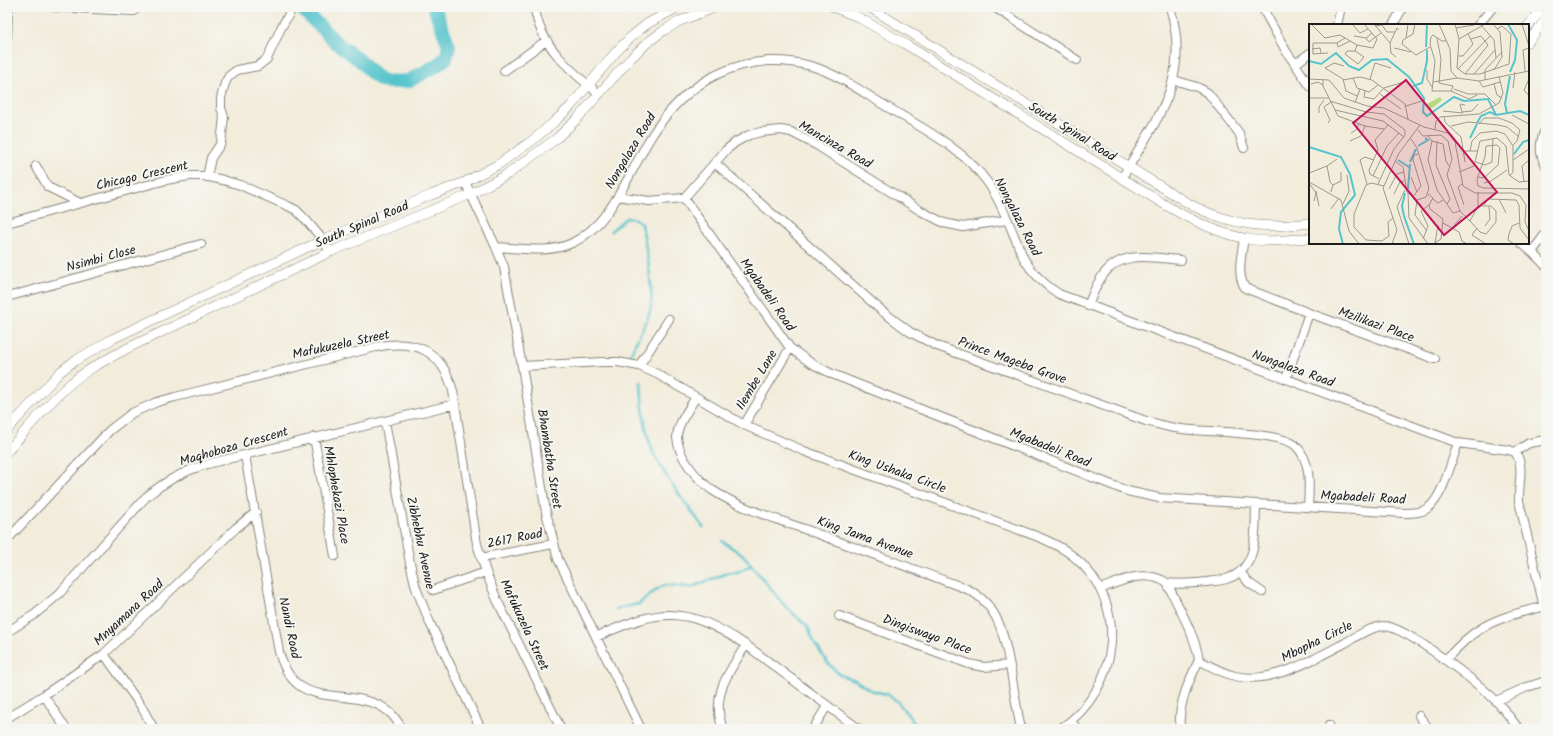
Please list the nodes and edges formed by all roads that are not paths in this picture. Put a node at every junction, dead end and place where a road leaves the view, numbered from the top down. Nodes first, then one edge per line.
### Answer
1 (10, 7) edge
2 (54, 7) edge
3 (293, 7) edge
4 (535, 7) edge
5 (678, 7) edge
6 (716, 7) edge
7 (833, 7) edge
8 (869, 7) edge
9 (994, 7) edge
10 (1170, 7) edge
11 (1262, 7) edge
12 (1341, 7) edge
13 (1403, 7) edge
14 (1493, 7) edge
15 (1544, 7) edge
16 (134, 11) dead end
17 (1546, 19) edge
18 (1337, 24) edge
19 (1393, 24) edge
20 (1479, 24) edge
21 (1529, 25) edge
22 (7, 38) edge
23 (546, 40) junction
24 (1529, 41) edge
25 (1309, 55) edge
26 (1078, 60) dead end
27 (1295, 64) junction
28 (504, 71) dead end
29 (1174, 80) junction
30 (588, 85) junction
31 (1309, 85) edge
32 (599, 94) junction
33 (1546, 128) edge
34 (1244, 148) dead end
35 (715, 163) junction
36 (1546, 165) edge
37 (36, 166) dead end
38 (1128, 167) junction
39 (207, 177) junction
40 (1122, 178) junction
41 (465, 182) junction
42 (471, 194) junction
43 (618, 196) junction
44 (684, 198) junction
45 (80, 203) junction
46 (1006, 220) junction
47 (7, 223) edge
48 (1309, 223) edge
49 (1546, 233) edge
50 (1244, 238) junction
51 (1309, 238) edge
52 (323, 240) junction
53 (201, 244) dead end
54 (1522, 244) edge
55 (496, 247) junction
56 (330, 252) junction
57 (1532, 252) junction
58 (1181, 260) dead end
59 (1546, 266) edge
60 (7, 297) edge
61 (1088, 306) junction
62 (1309, 313) junction
63 (670, 319) dead end
64 (790, 348) junction
65 (1435, 359) dead end
66 (522, 366) junction
67 (639, 366) junction
68 (1286, 378) junction
69 (696, 397) junction
70 (455, 404) junction
71 (385, 421) junction
72 (744, 425) junction
73 (7, 430) edge
74 (314, 437) junction
75 (1546, 440) edge
76 (1458, 443) junction
77 (7, 452) edge
78 (1515, 452) junction
79 (245, 455) junction
80 (1256, 505) junction
81 (1308, 507) junction
82 (256, 512) junction
83 (7, 540) edge
84 (553, 544) junction
85 (335, 556) dead end
86 (481, 558) junction
87 (486, 572) junction
88 (1240, 572) junction
89 (1167, 583) junction
90 (1100, 589) junction
91 (434, 590) dead end
92 (1262, 592) dead end
93 (1545, 606) edge
94 (839, 616) dead end
95 (7, 632) edge
96 (596, 637) junction
97 (746, 645) junction
98 (104, 654) junction
99 (1199, 660) junction
100 (1445, 660) junction
101 (1009, 665) junction
102 (1546, 681) edge
103 (44, 695) junction
104 (1496, 701) junction
105 (827, 706) junction
106 (1419, 716) dead end
107 (7, 718) edge
108 (1072, 722) junction
109 (66, 729) edge
110 (154, 729) edge
111 (402, 729) edge
112 (481, 729) edge
113 (561, 729) edge
114 (641, 729) edge
115 (723, 729) edge
116 (813, 729) edge
117 (858, 729) edge
118 (1021, 729) edge
119 (1060, 729) edge
120 (1078, 729) edge
121 (1180, 729) edge
122 (1429, 729) edge
123 (1519, 729) edge

1 - 22 street
2 - 16 street
3 - 39 street
4 - 23 street
5 - 30 street, South Spinal Road
6 - 32 street, South Spinal Road
7 - 40 street, South Spinal Road
8 - 38 street, South Spinal Road
9 - 26 street
10 - 29 street
11 - 27 street
12 - 18 street
13 - 19 street
14 - 20 street
15 - 21 street
17 - 24 street
23 - 28 street
23 - 30 street
25 - 27 street
27 - 31 street
29 - 34 street
29 - 38 street
30 - 32 street
30 - 41 street, South Spinal Road
32 - 42 street, South Spinal Road
33 - 36 street
35 - 44 street, Mancinza Road
35 - 46 street, Mancinza Road
35 - 81 street, Prince Mageba Grove
37 - 45 street
38 - 40 street
38 - 48 street, South Spinal Road
39 - 45 street, Chicago Crescent
39 - 52 street, Chicago Crescent
40 - 50 street, South Spinal Road
41 - 42 street, Bhambatha Street
41 - 52 street, South Spinal Road
42 - 55 street, Bhambatha Street
42 - 56 street, South Spinal Road
43 - 44 street
43 - 46 street, Nongalaza Road
43 - 55 street, Nongalaza Road
44 - 64 street, Mgabadeli Road
45 - 47 street, Chicago Crescent
46 - 61 street, Nongalaza Road
49 - 57 street
50 - 51 street, South Spinal Road
50 - 62 street, Mzilikazi Place
52 - 56 street, Chicago Crescent
52 - 73 street, South Spinal Road
53 - 60 street, Nsimbi Close
54 - 57 street
55 - 66 street, Bhambatha Street
56 - 77 street, South Spinal Road
57 - 59 street
58 - 61 street
61 - 68 street, Nongalaza Road
62 - 65 street, Mzilikazi Place
62 - 68 street
63 - 67 street
64 - 72 street, Ilembe Lane
64 - 80 street, Mgabadeli Road
66 - 67 street, King Ushaka Circle
66 - 84 street, Bhambatha Street
67 - 69 street, King Ushaka Circle
68 - 76 street, Nongalaza Road
69 - 72 street, King Ushaka Circle
69 - 101 street, King Jama Avenue
70 - 71 street, Maqhoboza Crescent
70 - 83 street, Mafukuzela Street
70 - 86 street, Mafukuzela Street
71 - 74 street, Maqhoboza Crescent
71 - 112 street, Zibhebhu Avenue
72 - 90 street, King Ushaka Circle
74 - 79 street, Maqhoboza Crescent
74 - 85 street, Mhlophekazi Place
75 - 78 street
76 - 78 street, Nongalaza Road
76 - 81 street, Mgabadeli Road
78 - 93 street
79 - 82 street, Nandi Road
79 - 95 street, Maqhoboza Crescent
80 - 81 street, Mgabadeli Road
80 - 88 street
82 - 98 street, Mnyamana Road
82 - 111 street, Nandi Road
84 - 86 street, 2617 Road
84 - 96 street, Bhambatha Street
86 - 87 street, Mafukuzela Street
87 - 91 street
87 - 113 street, Mafukuzela Street
88 - 89 street
88 - 92 street
89 - 90 street
89 - 99 street
90 - 108 street, King Ushaka Circle
93 - 100 street
94 - 101 street, Dingiswayo Place
96 - 97 street
96 - 114 street, Bhambatha Street
97 - 105 street
97 - 115 street
98 - 103 street, Mnyamana Road
98 - 110 street
99 - 100 street, Mbopha Circle
99 - 121 street
100 - 104 street, Mbopha Circle
101 - 118 street, King Jama Avenue
102 - 104 street
103 - 107 street, Mnyamana Road
103 - 109 street
104 - 123 street, Mbopha Circle
105 - 116 street
105 - 117 street
106 - 122 street
108 - 119 street, King Ushaka Circle
108 - 120 street

